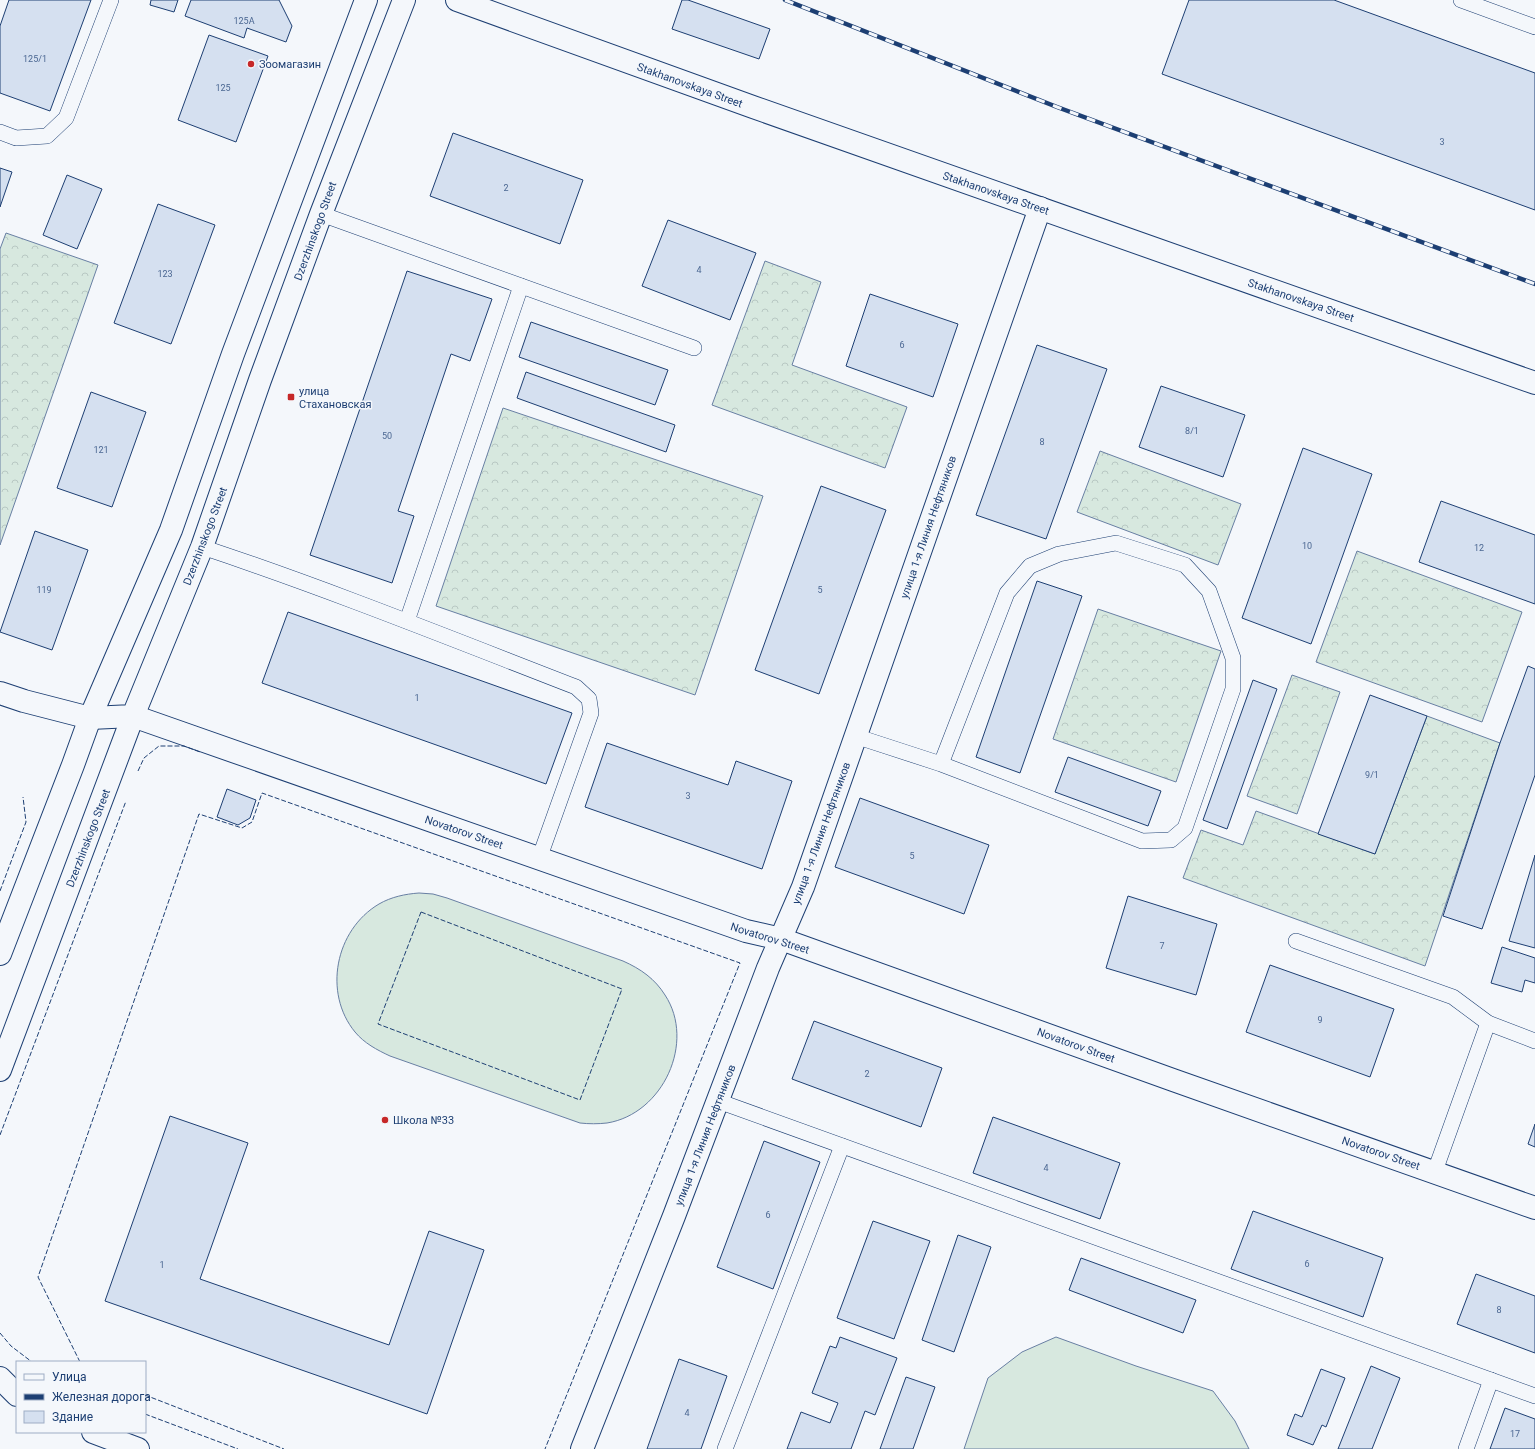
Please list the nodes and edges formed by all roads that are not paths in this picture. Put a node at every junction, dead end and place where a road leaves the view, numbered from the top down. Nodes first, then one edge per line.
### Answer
1 (112, 0) edge
2 (366, 0) edge
3 (404, 0) edge
4 (457, 0) edge
5 (1461, 0) edge
6 (1535, 27) edge
7 (0, 132) edge
8 (1040, 208) junction
9 (321, 214) junction
10 (521, 286) junction
11 (694, 348) dead end
12 (1535, 382) edge
13 (202, 548) junction
14 (407, 621) junction
15 (0, 693) edge
16 (132, 716) junction
17 (90, 718) junction
18 (855, 736) junction
19 (941, 764) junction
20 (539, 859) junction
21 (781, 939) junction
22 (1296, 940) dead end
23 (0, 954) edge
24 (1488, 1023) junction
25 (1535, 1041) edge
26 (0, 1070) edge
27 (718, 1101) junction
28 (842, 1146) junction
29 (1435, 1171) junction
30 (1535, 1208) edge
31 (0, 1378) edge
32 (1491, 1380) junction
33 (16, 1394) edge
34 (1535, 1396) edge
35 (96, 1433) edge
36 (138, 1449) edge
37 (582, 1449) edge
38 (726, 1449) edge
39 (1466, 1449) edge

1 - 7 lane
2 - 17 street
3 - 9 street, Dzerzhinskogo Street
4 - 8 street, Stakhanovskaya Street
5 - 6 lane
8 - 12 street, Stakhanovskaya Street
8 - 18 street, улица 1-я Линия Нефтяников
9 - 10 lane
9 - 13 street, Dzerzhinskogo Street
10 - 11 lane
10 - 14 lane
13 - 14 lane
13 - 16 street, Dzerzhinskogo Street
14 - 20 lane
15 - 17 street, Novatorov Street
16 - 17 street, Novatorov Street
16 - 20 street, Novatorov Street
16 - 26 street, Dzerzhinskogo Street
17 - 23 street
18 - 19 lane
18 - 21 street, улица 1-я Линия Нефтяников
19 - 19 lane
20 - 21 street, Novatorov Street
21 - 27 street, улица 1-я Линия Нефтяников
21 - 29 street, Novatorov Street
22 - 24 lane
24 - 25 lane
24 - 29 lane
27 - 28 lane
27 - 37 street, улица 1-я Линия Нефтяников
28 - 32 lane
28 - 38 lane
29 - 30 street, Novatorov Street
31 - 33 street
32 - 34 lane
32 - 39 lane
35 - 36 street

